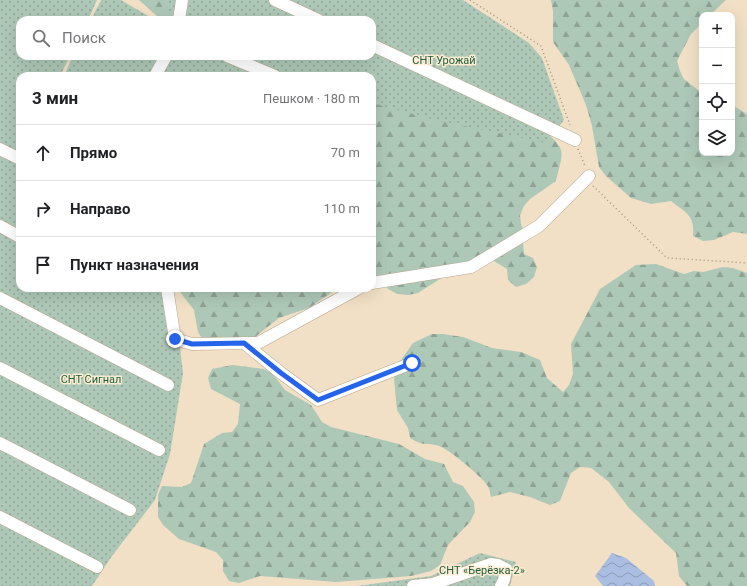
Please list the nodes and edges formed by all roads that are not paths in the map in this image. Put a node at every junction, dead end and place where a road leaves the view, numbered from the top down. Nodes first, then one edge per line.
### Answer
1 (182, 0) edge
2 (275, 0) edge
3 (180, 16) edge
4 (309, 16) edge
5 (376, 47) edge
6 (164, 60) edge
7 (233, 60) edge
8 (157, 72) edge
9 (251, 72) edge
10 (575, 140) road end
11 (0, 149) edge
12 (16, 157) edge
13 (589, 176) road end
14 (0, 226) edge
15 (16, 235) edge
16 (376, 282) edge
17 (168, 292) edge
18 (352, 292) edge
19 (0, 298) edge
20 (244, 343) junction
21 (412, 363) dead end
22 (0, 368) edge
23 (168, 385) dead end
24 (0, 443) edge
25 (159, 450) dead end
26 (130, 510) dead end
27 (0, 517) edge
28 (97, 567) dead end
29 (413, 586) edge
30 (500, 586) edge

1 - 3 lane
2 - 4 lane
5 - 10 lane
6 - 8 lane
7 - 9 lane
11 - 12 lane
13 - 16 lane
14 - 15 lane
17 - 20 lane
18 - 20 lane
19 - 23 lane
20 - 21 lane
22 - 25 lane
24 - 26 lane
27 - 28 lane
29 - 30 lane

